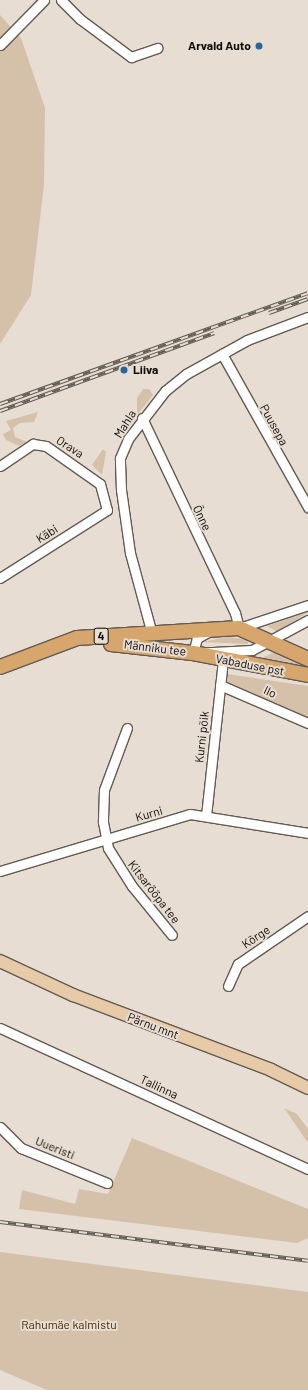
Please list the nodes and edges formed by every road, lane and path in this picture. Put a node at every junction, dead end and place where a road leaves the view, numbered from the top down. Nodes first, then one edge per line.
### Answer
1 (44, 0) edge
2 (61, 0) edge
3 (0, 45) edge
4 (157, 48) dead end
5 (308, 317) edge
6 (222, 354) junction
7 (142, 418) junction
8 (0, 466) edge
9 (308, 507) edge
10 (107, 510) joint
11 (0, 578) edge
12 (308, 605) edge
13 (308, 620) edge
14 (239, 628) junction
15 (208, 632) junction
16 (152, 634) junction
17 (272, 642) junction
18 (193, 653) junction
19 (308, 659) edge
20 (223, 660) junction
21 (0, 666) edge
22 (308, 675) edge
23 (0, 676) edge
24 (220, 685) junction
25 (308, 723) edge
26 (127, 728) dead end
27 (206, 816) junction
28 (308, 833) edge
29 (106, 838) junction
30 (0, 871) edge
31 (308, 916) edge
32 (172, 935) dead end
33 (0, 961) edge
34 (228, 986) dead end
35 (0, 1028) edge
36 (308, 1088) edge
37 (0, 1128) edge
38 (308, 1169) edge
39 (107, 1183) dead end

1 - 3 street
2 - 4 street
5 - 6 street, Mahla
6 - 7 street, Mahla
6 - 9 street, Puusepa
7 - 14 street, Õnne
7 - 16 street, Mahla
8 - 10 street, Orava
10 - 11 street, Käbi
12 - 14 street, Männiku tee
13 - 17 street, Männiku tee
14 - 15 highway, Männiku tee / 4
14 - 17 highway, Vabaduse pst
15 - 16 highway, Männiku tee / 4
15 - 18 street
16 - 21 highway, Männiku tee / 4
17 - 18 street, Männiku tee
17 - 19 highway, Vabaduse pst
18 - 20 highway, Vabaduse pst / 4
18 - 23 highway, Männiku tee / 4
20 - 22 highway, Vabaduse pst / 4
20 - 24 street, Kurni põik
24 - 25 street, Ilo
24 - 27 street, Kurni põik
26 - 29 street, Kitsarööpa tee
27 - 28 street, Kurni
27 - 29 street, Kurni
29 - 30 street, Kurni
29 - 32 street, Kitsarööpa tee
31 - 34 street, Kõrge
33 - 36 main road, Pärnu mnt
35 - 38 street, Tallinna
37 - 39 street, Uueristi

